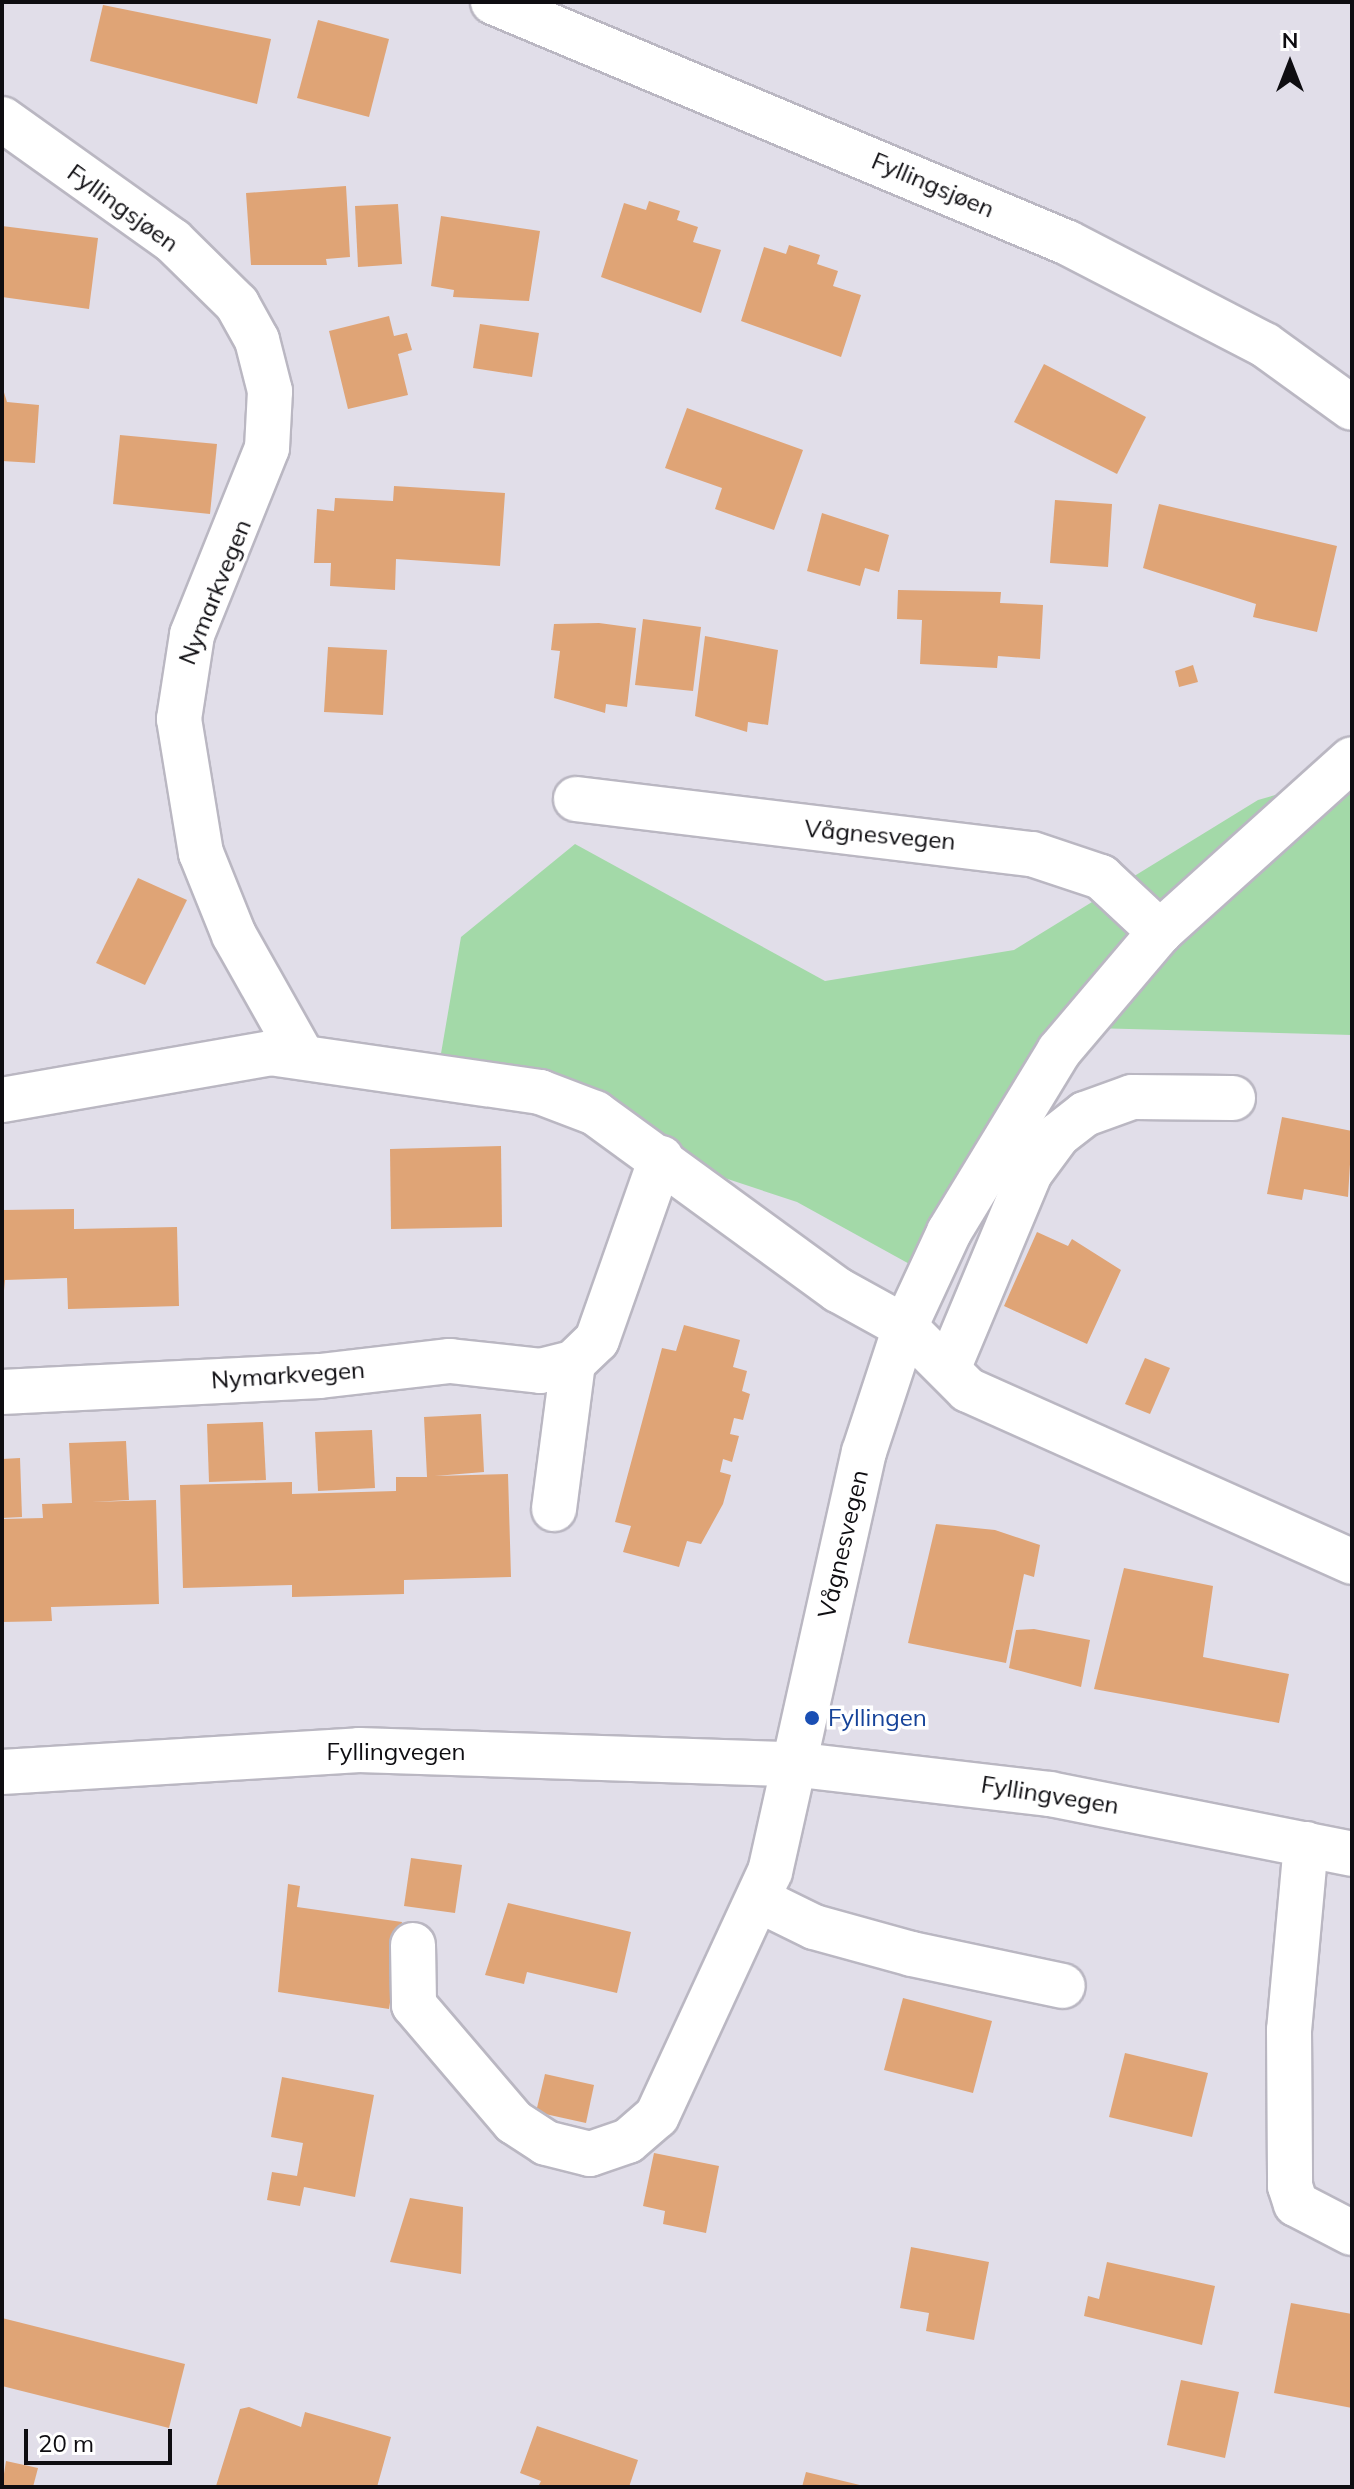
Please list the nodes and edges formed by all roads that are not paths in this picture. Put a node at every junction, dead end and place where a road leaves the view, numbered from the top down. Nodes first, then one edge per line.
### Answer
1 (493, 2) edge
2 (2, 119) edge
3 (237, 304) joint
4 (1352, 408) edge
5 (1352, 759) edge
6 (576, 799) dead end
7 (1160, 932) junction
8 (301, 1054) junction
9 (1233, 1098) dead end
10 (2, 1100) edge
11 (661, 1158) junction
12 (905, 1327) junction
13 (573, 1363) junction
14 (948, 1369) junction
15 (2, 1392) edge
16 (554, 1509) dead end
17 (1334, 1554) edge
18 (791, 1764) junction
19 (2, 1772) edge
20 (1306, 1844) junction
21 (1352, 1854) edge
22 (761, 1901) junction
23 (413, 1945) dead end
24 (1063, 1986) dead end
25 (1352, 2233) edge

1 - 4 street, Fyllingsjøen
2 - 3 street, Fyllingsjøen
3 - 8 street, Nymarkvegen
5 - 7 street, Vågnesvegen
6 - 7 street, Vågnesvegen
7 - 12 street, Vågnesvegen
8 - 10 street
8 - 11 street
9 - 14 street
11 - 12 street
11 - 13 street
12 - 14 street
12 - 18 street, Vågnesvegen
13 - 15 street, Nymarkvegen
13 - 16 street
14 - 17 street
18 - 19 street, Fyllingvegen
18 - 20 street, Fyllingvegen
18 - 22 street
20 - 21 street, Fyllingvegen
20 - 25 street
22 - 23 street
22 - 24 street

